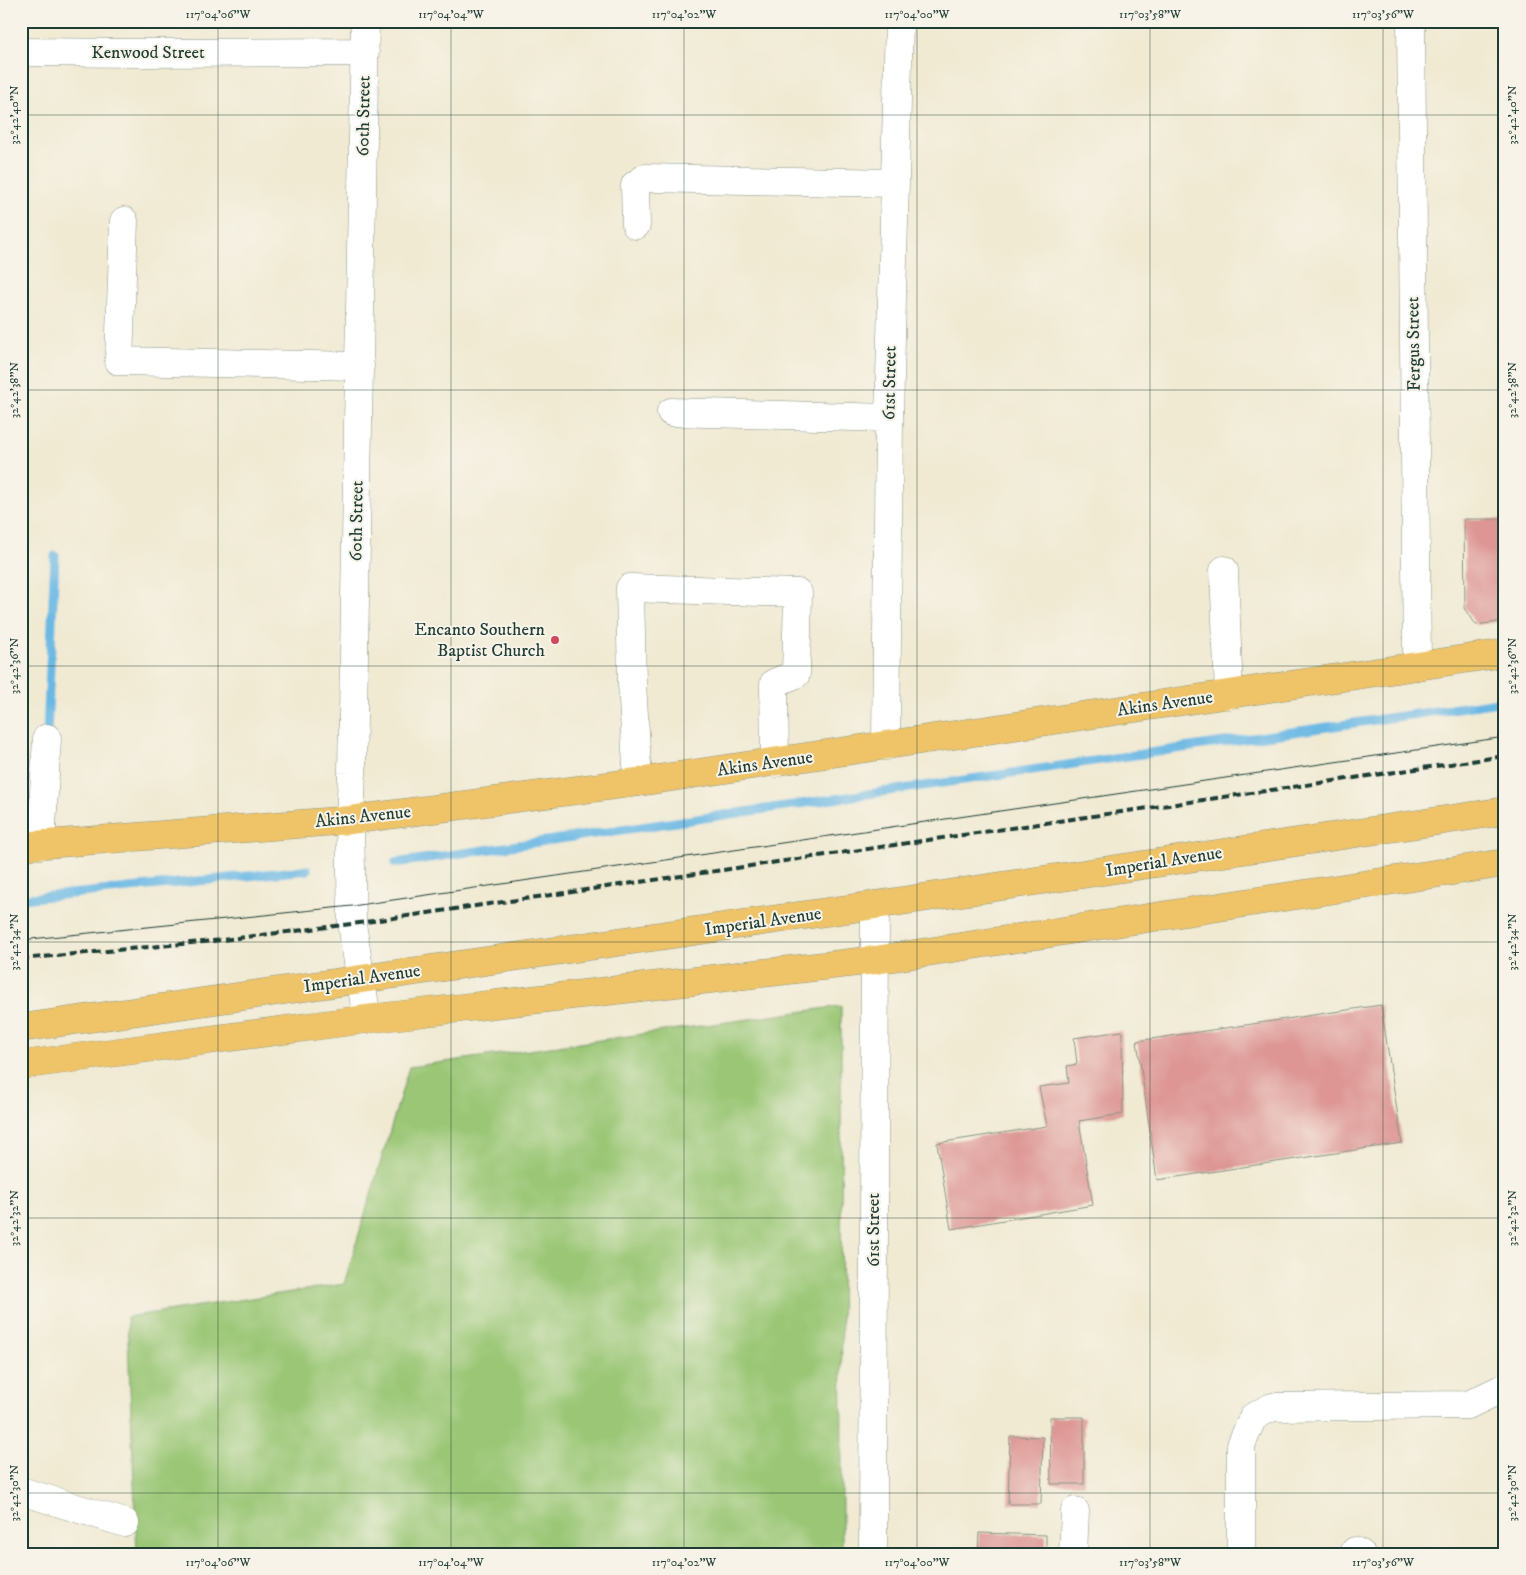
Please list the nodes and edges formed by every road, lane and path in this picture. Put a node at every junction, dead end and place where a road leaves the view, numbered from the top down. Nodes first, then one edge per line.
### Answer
1 (365, 21) edge
2 (898, 21) edge
3 (1410, 21) edge
4 (21, 52) edge
5 (365, 52) junction
6 (894, 183) junction
7 (124, 221) dead end
8 (636, 226) dead end
9 (360, 366) junction
10 (671, 412) dead end
11 (889, 418) junction
12 (1224, 570) dead end
13 (1505, 653) edge
14 (1417, 666) junction
15 (1229, 694) junction
16 (47, 738) dead end
17 (886, 746) junction
18 (775, 763) junction
19 (638, 782) junction
20 (1505, 811) edge
21 (350, 820) junction
22 (31, 846) edge
23 (1505, 863) edge
24 (875, 906) junction
25 (875, 960) junction
26 (360, 979) junction
27 (366, 1019) junction
28 (21, 1028) edge
29 (21, 1065) edge
30 (1505, 1387) edge
31 (21, 1491) edge
32 (1075, 1512) dead end
33 (125, 1523) dead end
34 (873, 1554) edge
35 (1073, 1554) edge
36 (1241, 1554) edge

1 - 5 street, 60th Street
2 - 6 street, 61st Street
3 - 14 street, Fergus Street
4 - 5 street, Kenwood Street
5 - 9 street, 60th Street
6 - 8 street
6 - 11 street, 61st Street
7 - 9 street
9 - 21 street, 60th Street
10 - 11 street
11 - 17 street, 61st Street
12 - 15 street
13 - 14 main road, Akins Avenue
14 - 15 main road, Akins Avenue
15 - 17 main road, Akins Avenue
16 - 22 street
17 - 18 main road, Akins Avenue
18 - 19 main road, Akins Avenue
18 - 19 street
19 - 21 main road, Akins Avenue
20 - 24 main road, Imperial Avenue
21 - 22 main road, Akins Avenue
21 - 26 street, 60th Street
23 - 25 main road
24 - 25 street, 61st Street
24 - 26 main road, Imperial Avenue
25 - 27 main road
25 - 34 street, 61st Street
26 - 27 street, 60th Street
26 - 28 main road, Imperial Avenue
27 - 29 main road
30 - 36 street
31 - 33 street
32 - 35 street

